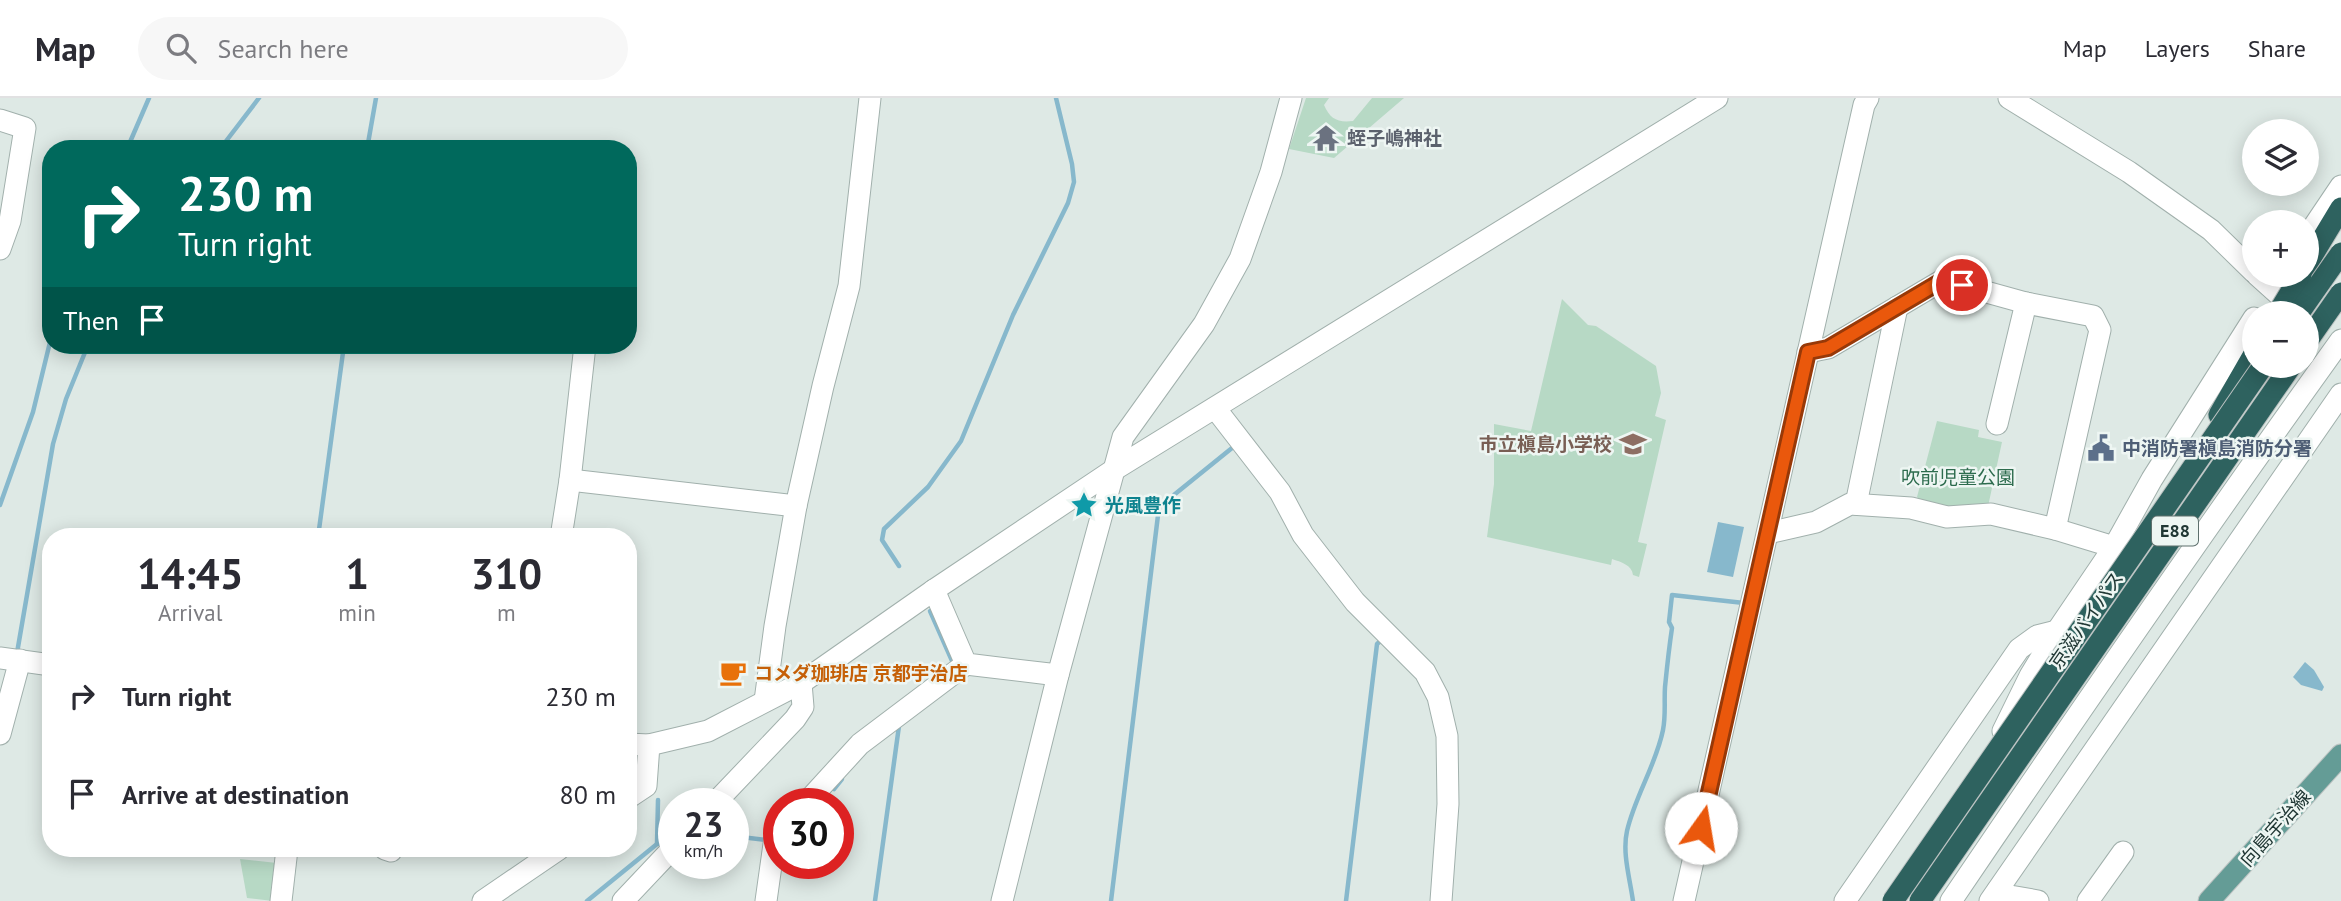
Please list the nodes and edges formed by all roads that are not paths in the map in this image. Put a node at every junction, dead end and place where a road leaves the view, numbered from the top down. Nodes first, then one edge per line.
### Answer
1 (870, 98) edge
2 (1291, 98) edge
3 (1717, 98) edge
4 (1868, 98) edge
5 (2009, 98) edge
6 (0, 120) edge
7 (2341, 186) edge
8 (2341, 208) edge
9 (2319, 219) edge
10 (2319, 244) edge
11 (0, 249) edge
12 (2341, 253) edge
13 (2242, 257) edge
14 (2275, 287) edge
15 (2341, 293) edge
16 (2288, 301) edge
17 (2308, 301) edge
18 (2026, 303) junction
19 (2341, 303) edge
20 (1897, 307) junction
21 (2319, 325) edge
22 (2319, 328) edge
23 (2319, 329) edge
24 (2242, 337) edge
25 (2340, 344) edge
26 (1808, 352) junction
27 (584, 354) edge
28 (2242, 375) edge
29 (2255, 378) edge
30 (2283, 378) edge
31 (2341, 394) edge
32 (1215, 408) junction
33 (1997, 424) dead end
34 (1112, 471) junction
35 (570, 480) junction
36 (2172, 496) junction
37 (1856, 505) junction
38 (796, 506) junction
39 (562, 528) edge
40 (2055, 529) junction
41 (1768, 533) junction
42 (2114, 547) junction
43 (934, 590) junction
44 (2057, 631) junction
45 (10, 659) edge
46 (42, 664) edge
47 (966, 664) junction
48 (1058, 675) junction
49 (801, 682) junction
50 (2127, 682) junction
51 (765, 701) junction
52 (0, 734) edge
53 (639, 744) edge
54 (2341, 755) edge
55 (729, 788) edge
56 (820, 788) edge
57 (637, 792) edge
58 (2123, 852) dead end
59 (286, 857) edge
60 (547, 857) edge
61 (658, 865) edge
62 (769, 879) edge
63 (1994, 895) edge
64 (281, 901) edge
65 (483, 901) edge
66 (623, 901) edge
67 (766, 901) edge
68 (1002, 901) edge
69 (1441, 901) edge
70 (1684, 901) edge
71 (1845, 901) edge
72 (1893, 901) edge
73 (1920, 901) edge
74 (1933, 901) edge
75 (1951, 901) edge
76 (2038, 901) edge
77 (2088, 901) edge
78 (2209, 901) edge

1 - 38 street
2 - 34 street
3 - 32 street
4 - 26 street
5 - 13 street
6 - 11 street
7 - 9 street
8 - 10 highway
12 - 17 highway, bridge
14 - 16 street
15 - 21 highway, bridge
18 - 20 street
18 - 33 street
18 - 40 street
19 - 22 highway, bridge
20 - 26 street
20 - 37 street
23 - 25 street
24 - 42 street
25 - 50 street
26 - 41 street
27 - 35 street
28 - 36 highway, bridge
29 - 36 highway, 京滋バイパス / E88, bridge
30 - 73 highway, 京滋バイパス / E88, bridge
31 - 50 street
32 - 34 street
32 - 69 street
34 - 43 street
34 - 48 street
35 - 38 street
35 - 39 street
36 - 72 highway, 京滋バイパス / E88, bridge
37 - 40 street
37 - 41 street
38 - 51 street
40 - 42 street
41 - 70 street
42 - 44 street
43 - 47 street
43 - 49 street
44 - 50 street
44 - 71 street
44 - 74 street
45 - 46 street
45 - 52 street
47 - 48 street
47 - 56 street
48 - 68 street
49 - 51 street
49 - 55 street
50 - 63 street
50 - 75 street
51 - 53 street
53 - 57 street
54 - 78 main road, 向島宇治線
58 - 77 street
59 - 64 street
60 - 65 street
61 - 66 street
62 - 67 street
63 - 76 street

